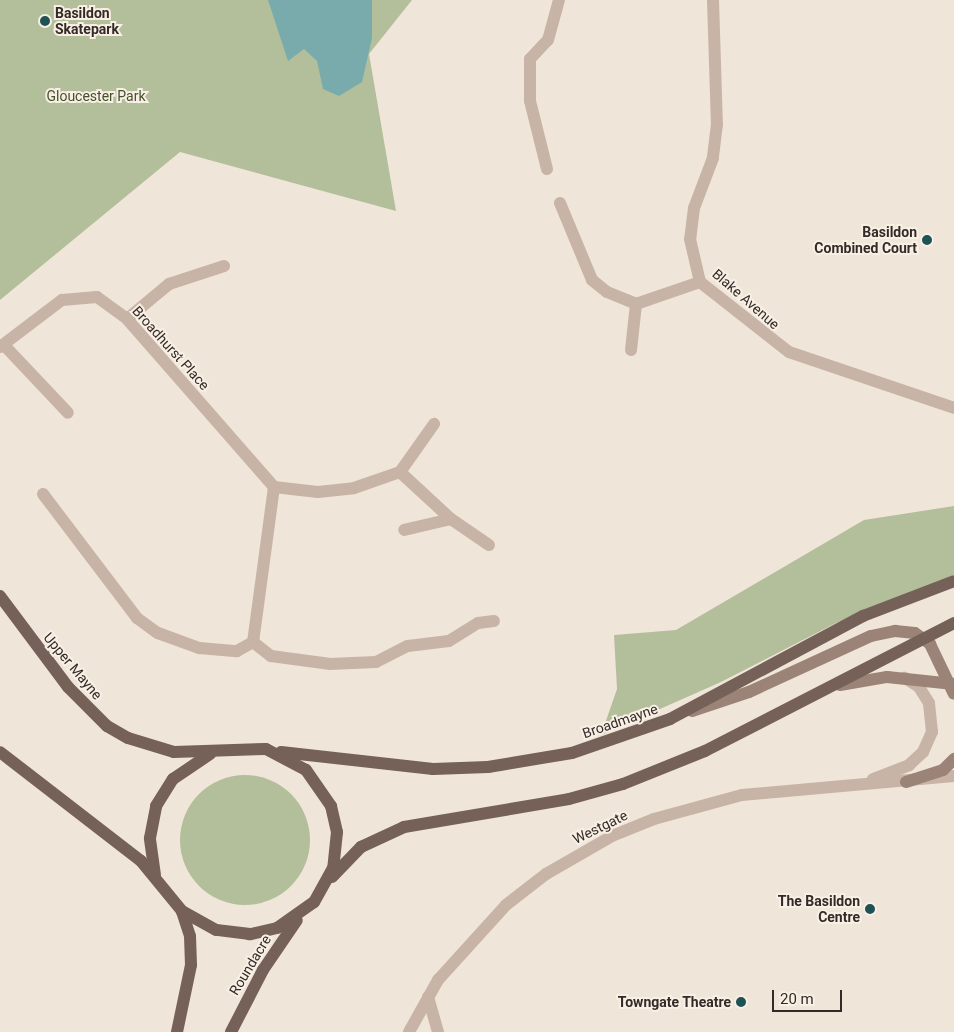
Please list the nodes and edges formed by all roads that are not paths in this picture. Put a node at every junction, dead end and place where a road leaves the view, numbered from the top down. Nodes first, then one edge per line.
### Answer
1 (559, 0) edge
2 (713, 0) edge
3 (547, 169) dead end
4 (560, 203) dead end
5 (224, 266) dead end
6 (700, 282) junction
7 (636, 304) junction
8 (127, 319) junction
9 (2, 346) edge
10 (631, 350) dead end
11 (954, 408) edge
12 (68, 413) dead end
13 (434, 424) dead end
14 (400, 472) junction
15 (274, 487) junction
16 (43, 494) dead end
17 (451, 518) junction
18 (404, 530) dead end
19 (489, 545) dead end
20 (954, 581) edge
21 (0, 596) edge
22 (494, 621) dead end
23 (954, 623) edge
24 (922, 637) junction
25 (253, 642) junction
26 (903, 678) junction
27 (953, 687) edge
28 (807, 698) junction
29 (670, 719) junction
30 (225, 749) junction
31 (266, 749) junction
32 (0, 752) edge
33 (954, 760) edge
34 (954, 776) edge
35 (906, 782) junction
36 (839, 786) junction
37 (155, 875) junction
38 (325, 888) junction
39 (182, 911) junction
40 (300, 916) junction
41 (428, 997) junction
42 (177, 1032) edge
43 (232, 1032) edge
44 (409, 1032) edge
45 (438, 1032) edge

1 - 3 street
2 - 6 street, Blake Avenue
4 - 7 street
5 - 8 street
6 - 7 street
6 - 11 street, Blake Avenue
7 - 10 street
8 - 9 street, Broadhurst Place
8 - 15 street, Broadhurst Place
9 - 12 street
13 - 14 street
14 - 15 street
14 - 17 street
15 - 25 street
16 - 25 street
17 - 18 street
17 - 19 street
20 - 29 main road, Broadmayne
21 - 30 main road, Upper Mayne
22 - 25 street
23 - 24 main road
24 - 27 street
24 - 28 main road
24 - 29 street
26 - 27 street
26 - 28 street
26 - 36 street, Westgate
28 - 38 main road
29 - 31 main road, Broadmayne
30 - 31 main road, Upper Mayne
30 - 37 main road, Upper Mayne
31 - 38 main road, Upper Mayne
32 - 37 main road, Upper Mayne
33 - 35 street
34 - 35 street, Westgate
35 - 36 street, Westgate
36 - 41 street, Westgate
37 - 39 main road, Upper Mayne
38 - 40 main road, Upper Mayne
39 - 40 main road, Upper Mayne
39 - 42 main road
40 - 43 main road, Roundacre
41 - 44 street, Westgate
41 - 45 street

